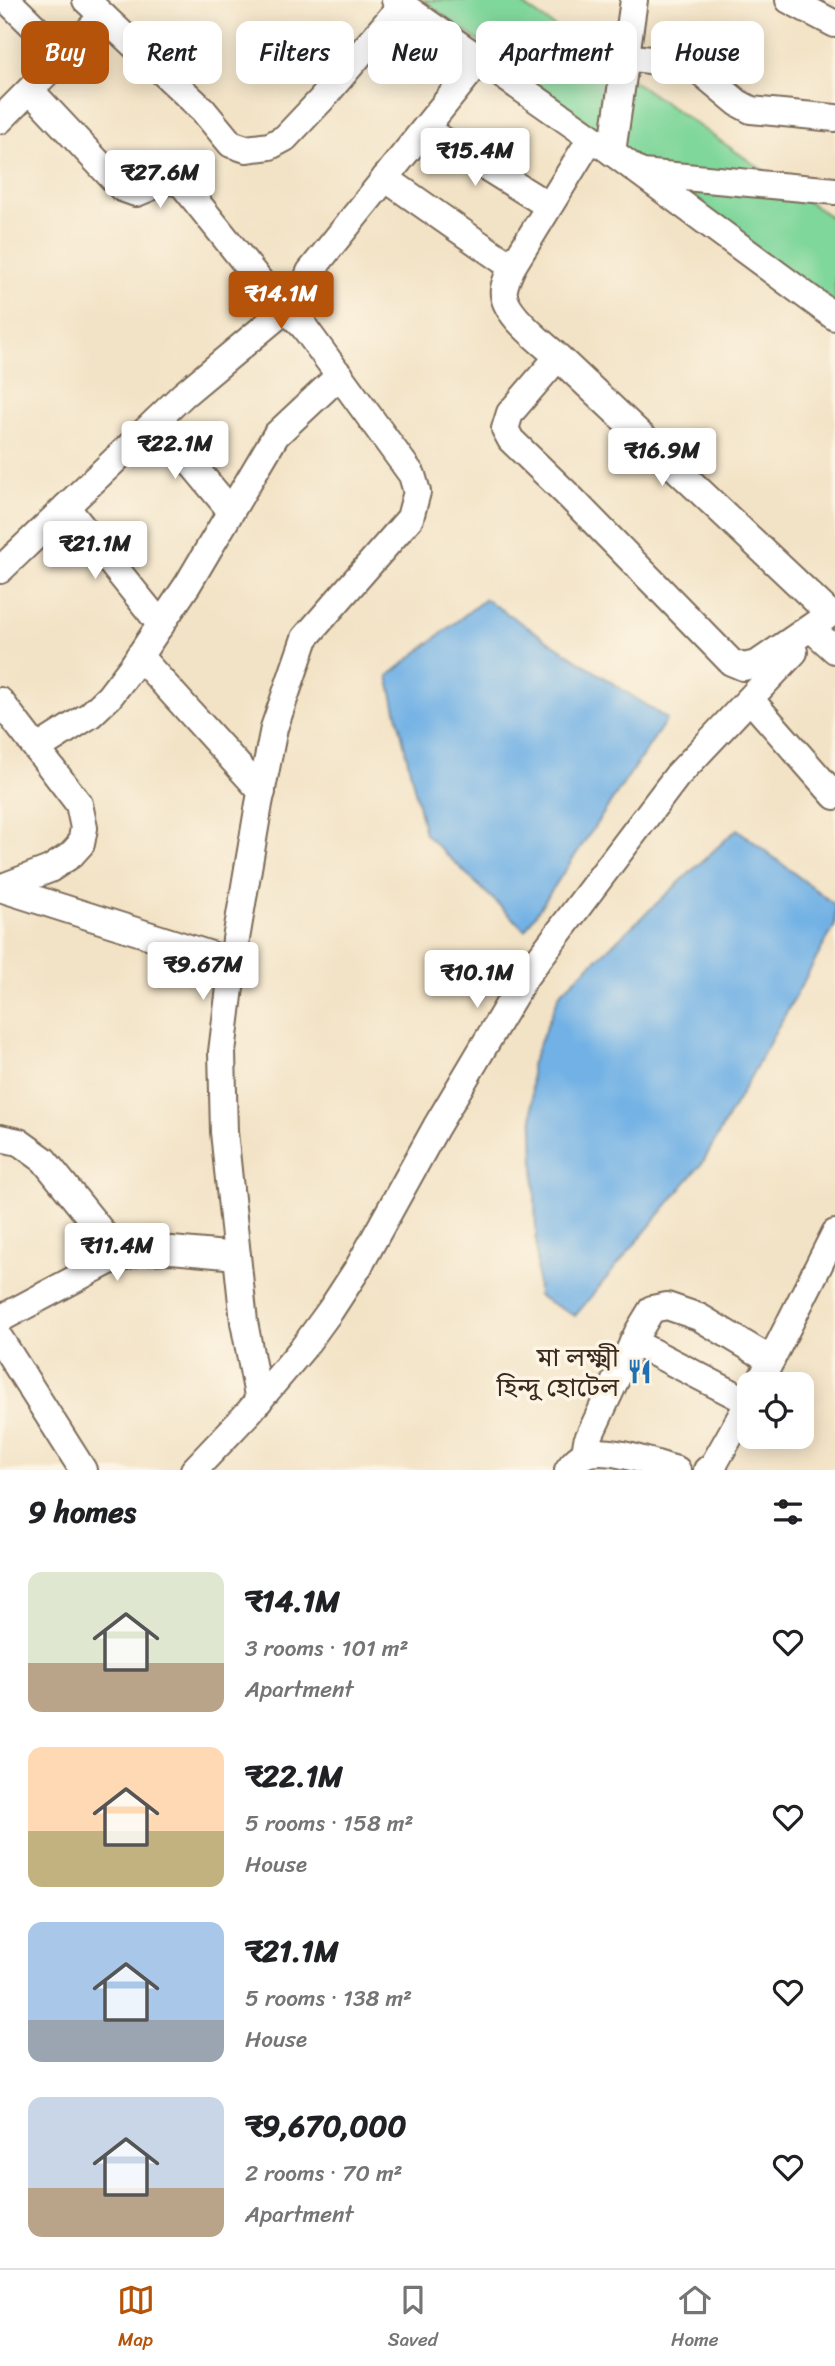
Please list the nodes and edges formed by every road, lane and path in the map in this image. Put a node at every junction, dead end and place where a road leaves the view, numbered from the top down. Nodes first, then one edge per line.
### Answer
1 (7, 0) edge
2 (634, 0) edge
3 (802, 3) edge
4 (410, 5) edge
5 (95, 8) edge
6 (29, 21) edge
7 (631, 21) edge
8 (835, 24) edge
9 (637, 58) edge
10 (476, 59) edge
11 (476, 65) edge
12 (36, 84) edge
13 (512, 84) edge
14 (618, 84) edge
15 (30, 90) junction
16 (4, 109) edge
17 (835, 118) edge
18 (425, 129) junction
19 (601, 145) junction
20 (640, 173) junction
21 (385, 178) junction
22 (835, 191) edge
23 (549, 206) junction
24 (512, 267) junction
25 (835, 317) edge
26 (295, 318) junction
27 (558, 357) junction
28 (340, 375) junction
29 (156, 421) junction
30 (66, 507) junction
31 (231, 511) junction
32 (0, 570) edge
33 (826, 617) edge
34 (161, 625) junction
35 (835, 650) edge
36 (139, 656) junction
37 (750, 699) junction
38 (0, 701) edge
39 (38, 748) junction
40 (261, 792) junction
41 (835, 796) edge
42 (0, 888) edge
43 (233, 962) junction
44 (0, 1138) edge
45 (835, 1233) edge
46 (121, 1256) junction
47 (237, 1256) junction
48 (0, 1319) edge
49 (0, 1339) edge
50 (633, 1342) junction
51 (771, 1360) junction
52 (765, 1372) edge
53 (737, 1396) edge
54 (259, 1401) junction
55 (737, 1423) edge
56 (576, 1462) edge
57 (83, 1470) edge
58 (194, 1470) edge
59 (677, 1470) edge
60 (707, 1470) edge

1 - 6 street
2 - 7 street
3 - 8 street
4 - 5 street
4 - 10 street
9 - 17 street
11 - 18 street
12 - 15 street
13 - 19 street
14 - 19 street
15 - 16 street
15 - 26 street
18 - 21 street
18 - 23 street
19 - 20 street
19 - 23 street
20 - 22 street
20 - 25 street
21 - 24 street
21 - 26 street
23 - 24 street
24 - 27 street
26 - 28 street
26 - 29 street
27 - 33 street
27 - 33 street
28 - 31 street
28 - 40 street
29 - 30 street
29 - 31 street
30 - 32 street
30 - 34 street
31 - 34 street
33 - 35 street
33 - 37 street
34 - 36 street
36 - 39 street
36 - 40 street
37 - 41 street
37 - 54 street
38 - 39 street
39 - 42 street
40 - 43 street
42 - 43 street
43 - 47 street
44 - 46 street
45 - 51 street
46 - 47 street
46 - 48 street
47 - 54 street
49 - 57 street
50 - 51 street
50 - 53 street
50 - 56 street
51 - 52 street
54 - 58 street
55 - 60 street
56 - 59 street

